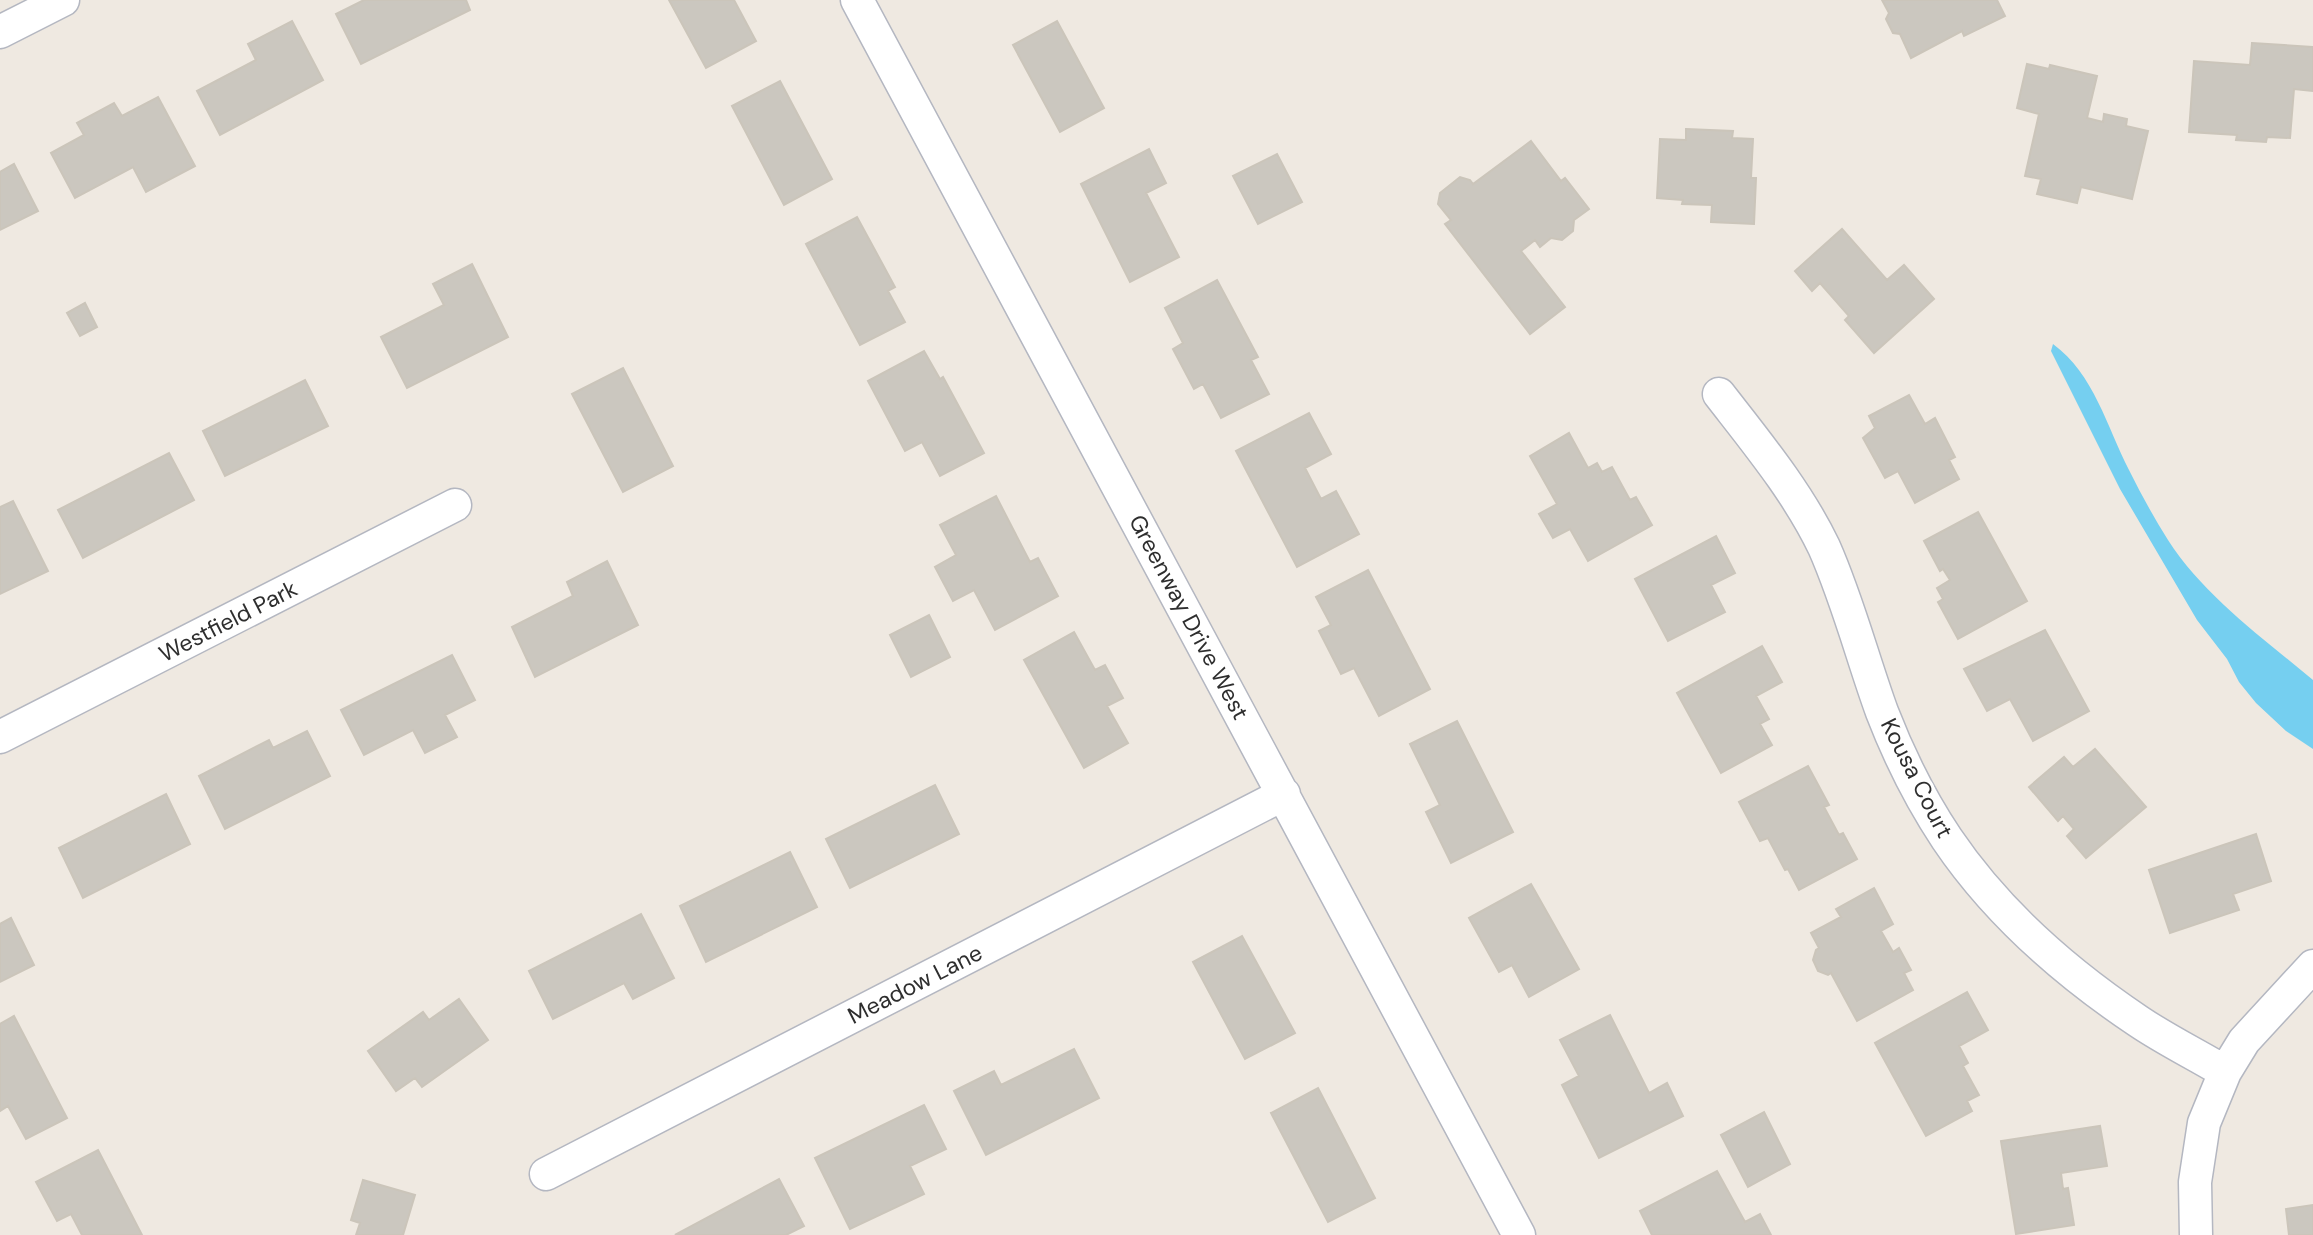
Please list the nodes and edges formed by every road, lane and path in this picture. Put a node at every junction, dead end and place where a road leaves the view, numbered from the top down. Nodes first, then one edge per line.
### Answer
1 (63, 0) edge
2 (857, 0) edge
3 (0, 32) edge
4 (1719, 394) dead end
5 (456, 505) dead end
6 (0, 737) edge
7 (1284, 794) junction
8 (2313, 966) edge
9 (2225, 1072) junction
10 (545, 1174) dead end
11 (1519, 1235) edge
12 (2196, 1235) edge

1 - 3 street
2 - 7 street, Greenway Drive West
4 - 9 street, Kousa Court
5 - 6 street, Westfield Park
7 - 10 street, Meadow Lane
7 - 11 street, Greenway Drive West
8 - 9 street
9 - 12 street

